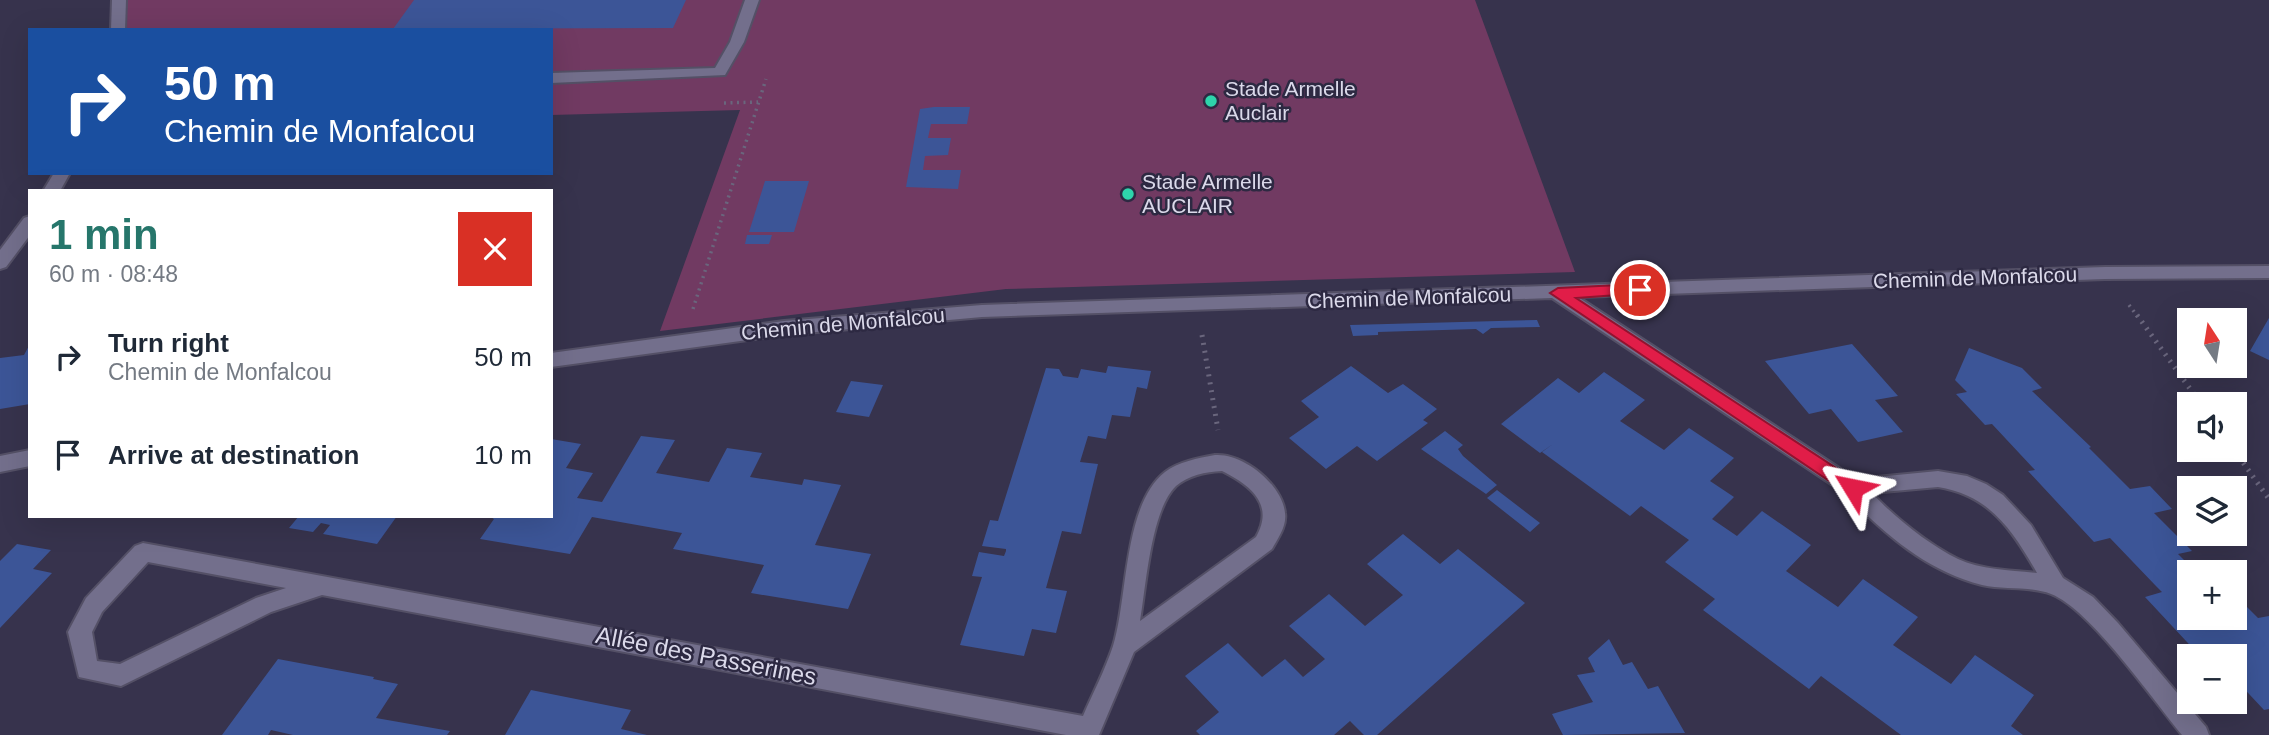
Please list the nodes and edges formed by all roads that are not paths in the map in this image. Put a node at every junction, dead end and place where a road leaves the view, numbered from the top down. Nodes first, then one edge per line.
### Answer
1 (119, 0) edge
2 (752, 0) edge
3 (117, 28) edge
4 (553, 78) edge
5 (28, 225) edge
6 (0, 263) edge
7 (2269, 272) edge
8 (1558, 293) junction
9 (553, 360) edge
10 (28, 458) edge
11 (0, 464) edge
12 (1853, 488) junction
13 (323, 585) junction
14 (2055, 585) junction
15 (1125, 645) junction
16 (1088, 731) edge
17 (2197, 735) edge

1 - 3 street
2 - 4 street
5 - 6 street
7 - 8 street, Chemin de Monfalcou
8 - 9 street, Chemin de Monfalcou
8 - 12 street
10 - 11 street
12 - 14 street
12 - 14 street
13 - 13 street, Allée des Passerines
13 - 16 street, Allée des Passerines
14 - 17 street
15 - 15 street
15 - 16 street

